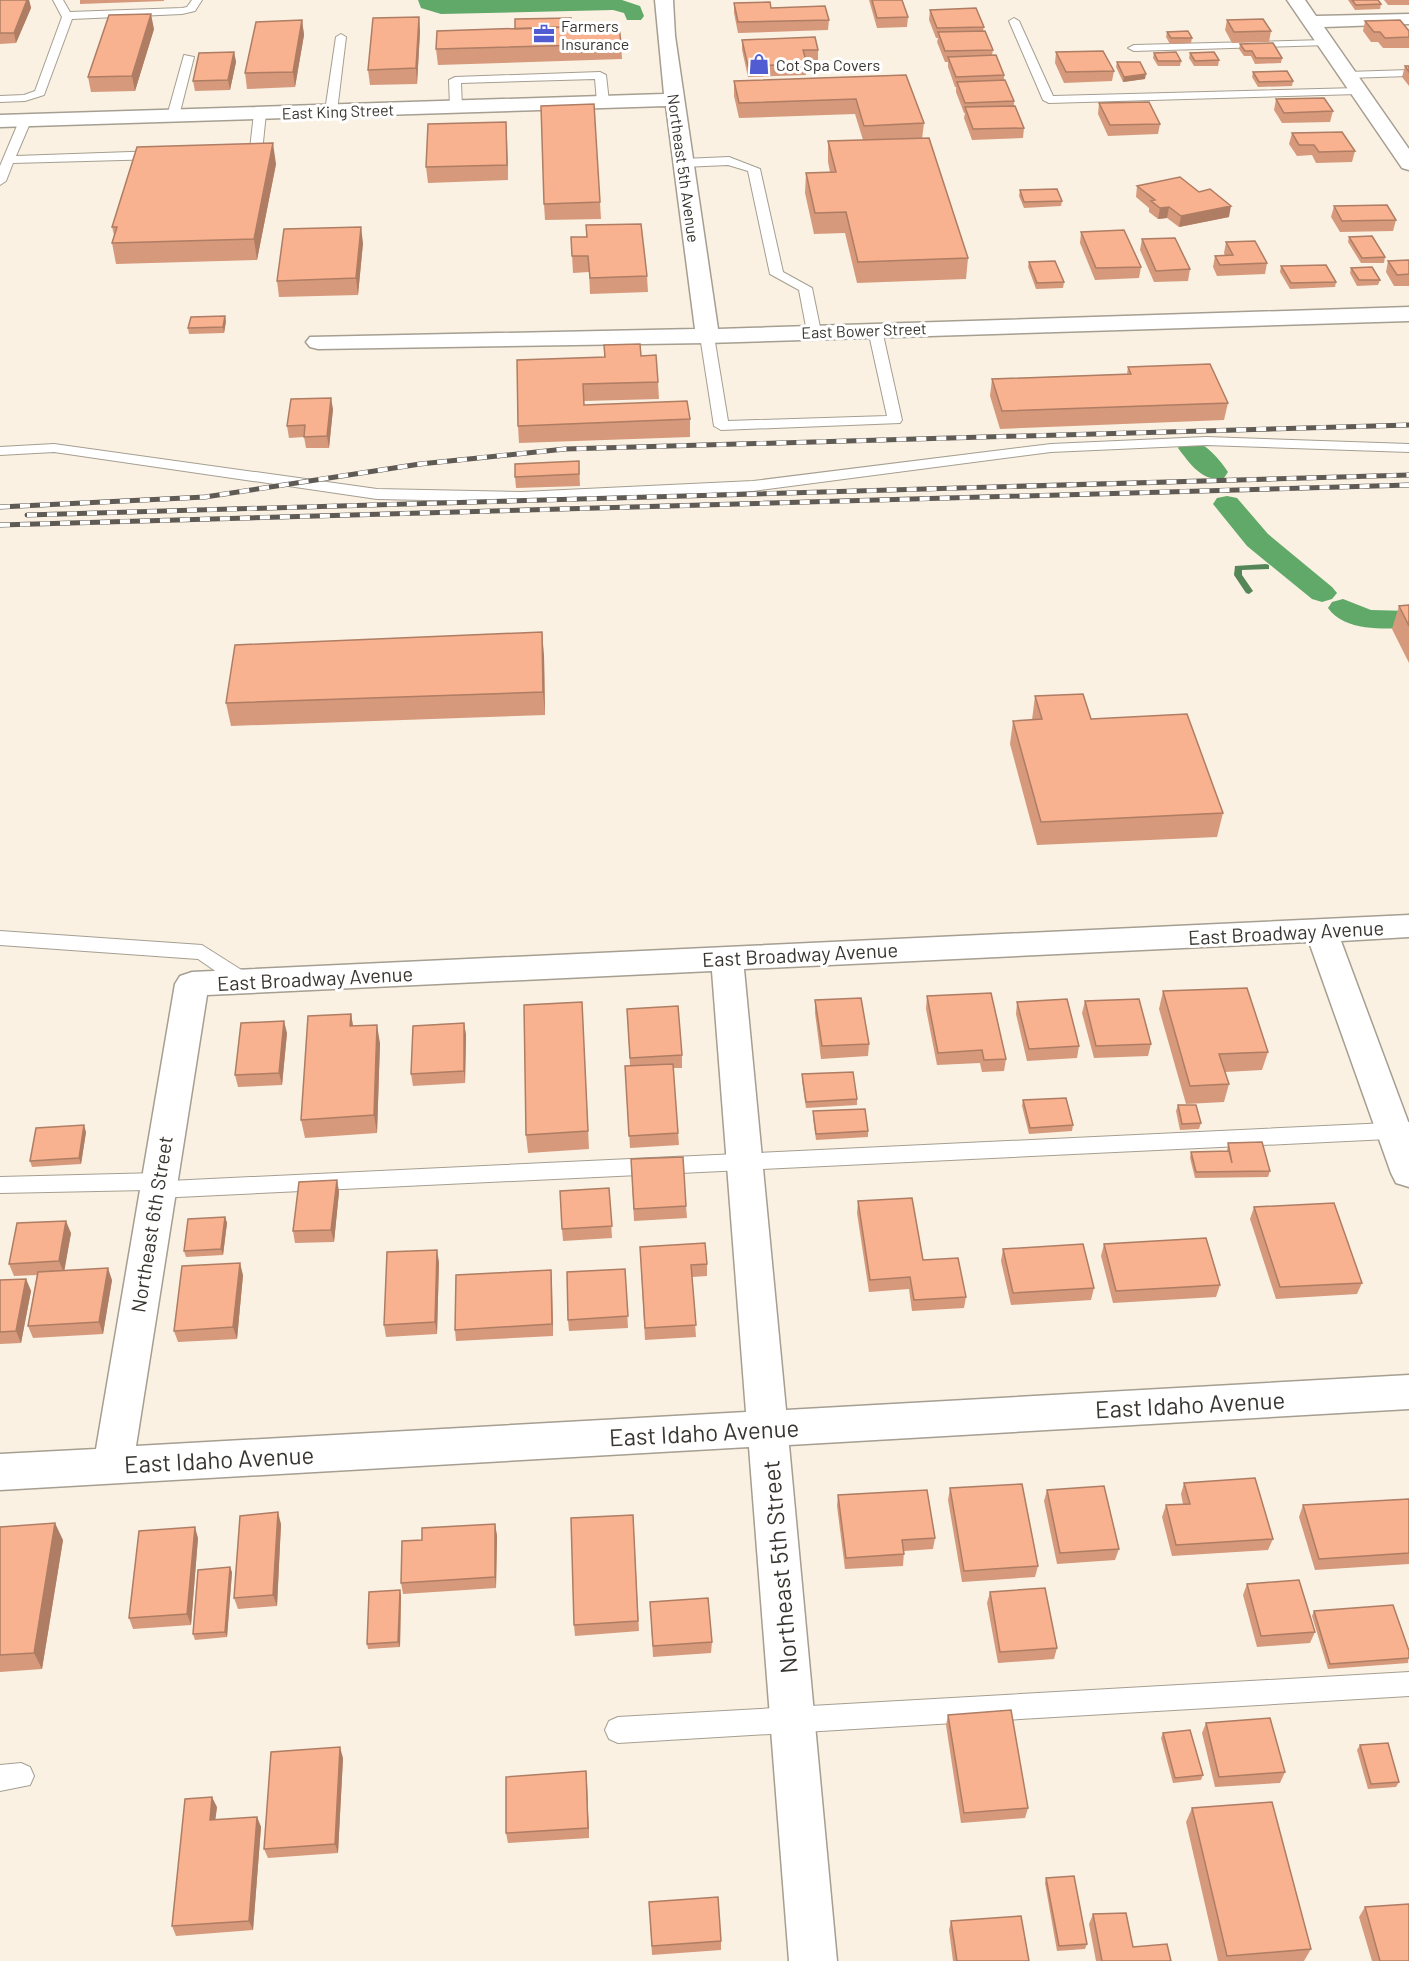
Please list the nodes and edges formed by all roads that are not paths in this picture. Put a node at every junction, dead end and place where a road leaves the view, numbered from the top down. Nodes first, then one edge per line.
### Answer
1 (58, 0) edge
2 (197, 0) edge
3 (664, 0) edge
4 (1296, 0) edge
5 (67, 17) junction
6 (1409, 19) edge
7 (1014, 21) dead end
8 (1311, 22) junction
9 (341, 37) dead end
10 (1325, 43) junction
11 (1134, 48) dead end
12 (188, 57) dead end
13 (1409, 73) edge
14 (1347, 75) junction
15 (1358, 91) junction
16 (0, 99) edge
17 (675, 100) junction
18 (603, 102) junction
19 (456, 107) junction
20 (332, 111) junction
21 (260, 113) junction
22 (173, 116) junction
23 (25, 121) junction
24 (0, 122) edge
25 (1402, 144) edge
26 (221, 153) edge
27 (174, 155) edge
28 (9, 160) junction
29 (683, 163) junction
30 (1409, 164) edge
31 (0, 181) edge
32 (1409, 314) edge
33 (875, 330) junction
34 (814, 332) junction
35 (706, 336) junction
36 (318, 342) dead end
37 (1409, 448) edge
38 (0, 451) edge
39 (1409, 926) edge
40 (1321, 930) junction
41 (0, 938) edge
42 (727, 957) junction
43 (244, 981) junction
44 (192, 984) joint
45 (1401, 1131) edge
46 (745, 1161) junction
47 (1409, 1173) edge
48 (0, 1185) edge
49 (157, 1185) junction
50 (1409, 1392) edge
51 (768, 1428) junction
52 (113, 1465) junction
53 (0, 1472) edge
54 (1409, 1684) edge
55 (792, 1720) junction
56 (618, 1730) dead end
57 (813, 1961) edge

1 - 5 lane
2 - 5 lane
3 - 17 street, Northeast 5th Avenue
4 - 8 street
5 - 16 lane
6 - 8 street
7 - 15 lane
8 - 10 street
9 - 20 lane
10 - 11 lane
10 - 14 street
12 - 22 lane
13 - 14 lane
14 - 15 street
15 - 25 street
17 - 18 street, East King Street
17 - 29 street, Northeast 5th Avenue
18 - 19 street, East King Street
18 - 19 lane
19 - 20 street, East King Street
20 - 21 street, East King Street
21 - 22 street, East King Street
21 - 26 lane
22 - 23 street, East King Street
23 - 24 street, East King Street
23 - 28 lane
25 - 30 street
27 - 28 lane
28 - 31 lane
29 - 34 lane
29 - 35 street, Northeast 5th Avenue
32 - 33 street, East Bower Street
33 - 34 street, East Bower Street
33 - 35 lane
34 - 35 street, East Bower Street
35 - 36 street, East Bower Street
37 - 38 lane
39 - 40 street, East Broadway Avenue
40 - 42 street, East Broadway Avenue
40 - 45 street
41 - 43 lane
42 - 43 street, East Broadway Avenue
42 - 46 street, Northeast 5th Street
43 - 44 street, East Broadway Avenue
44 - 49 street, Northeast 6th Street
45 - 46 lane
45 - 47 street
46 - 49 lane
46 - 51 street, Northeast 5th Street
48 - 49 lane
49 - 52 street, Northeast 6th Street
50 - 51 street, East Idaho Avenue
51 - 52 street, East Idaho Avenue
51 - 55 street, Northeast 5th Street
52 - 53 street, East Idaho Avenue
54 - 55 lane
55 - 56 lane
55 - 57 street, Northeast 5th Street

